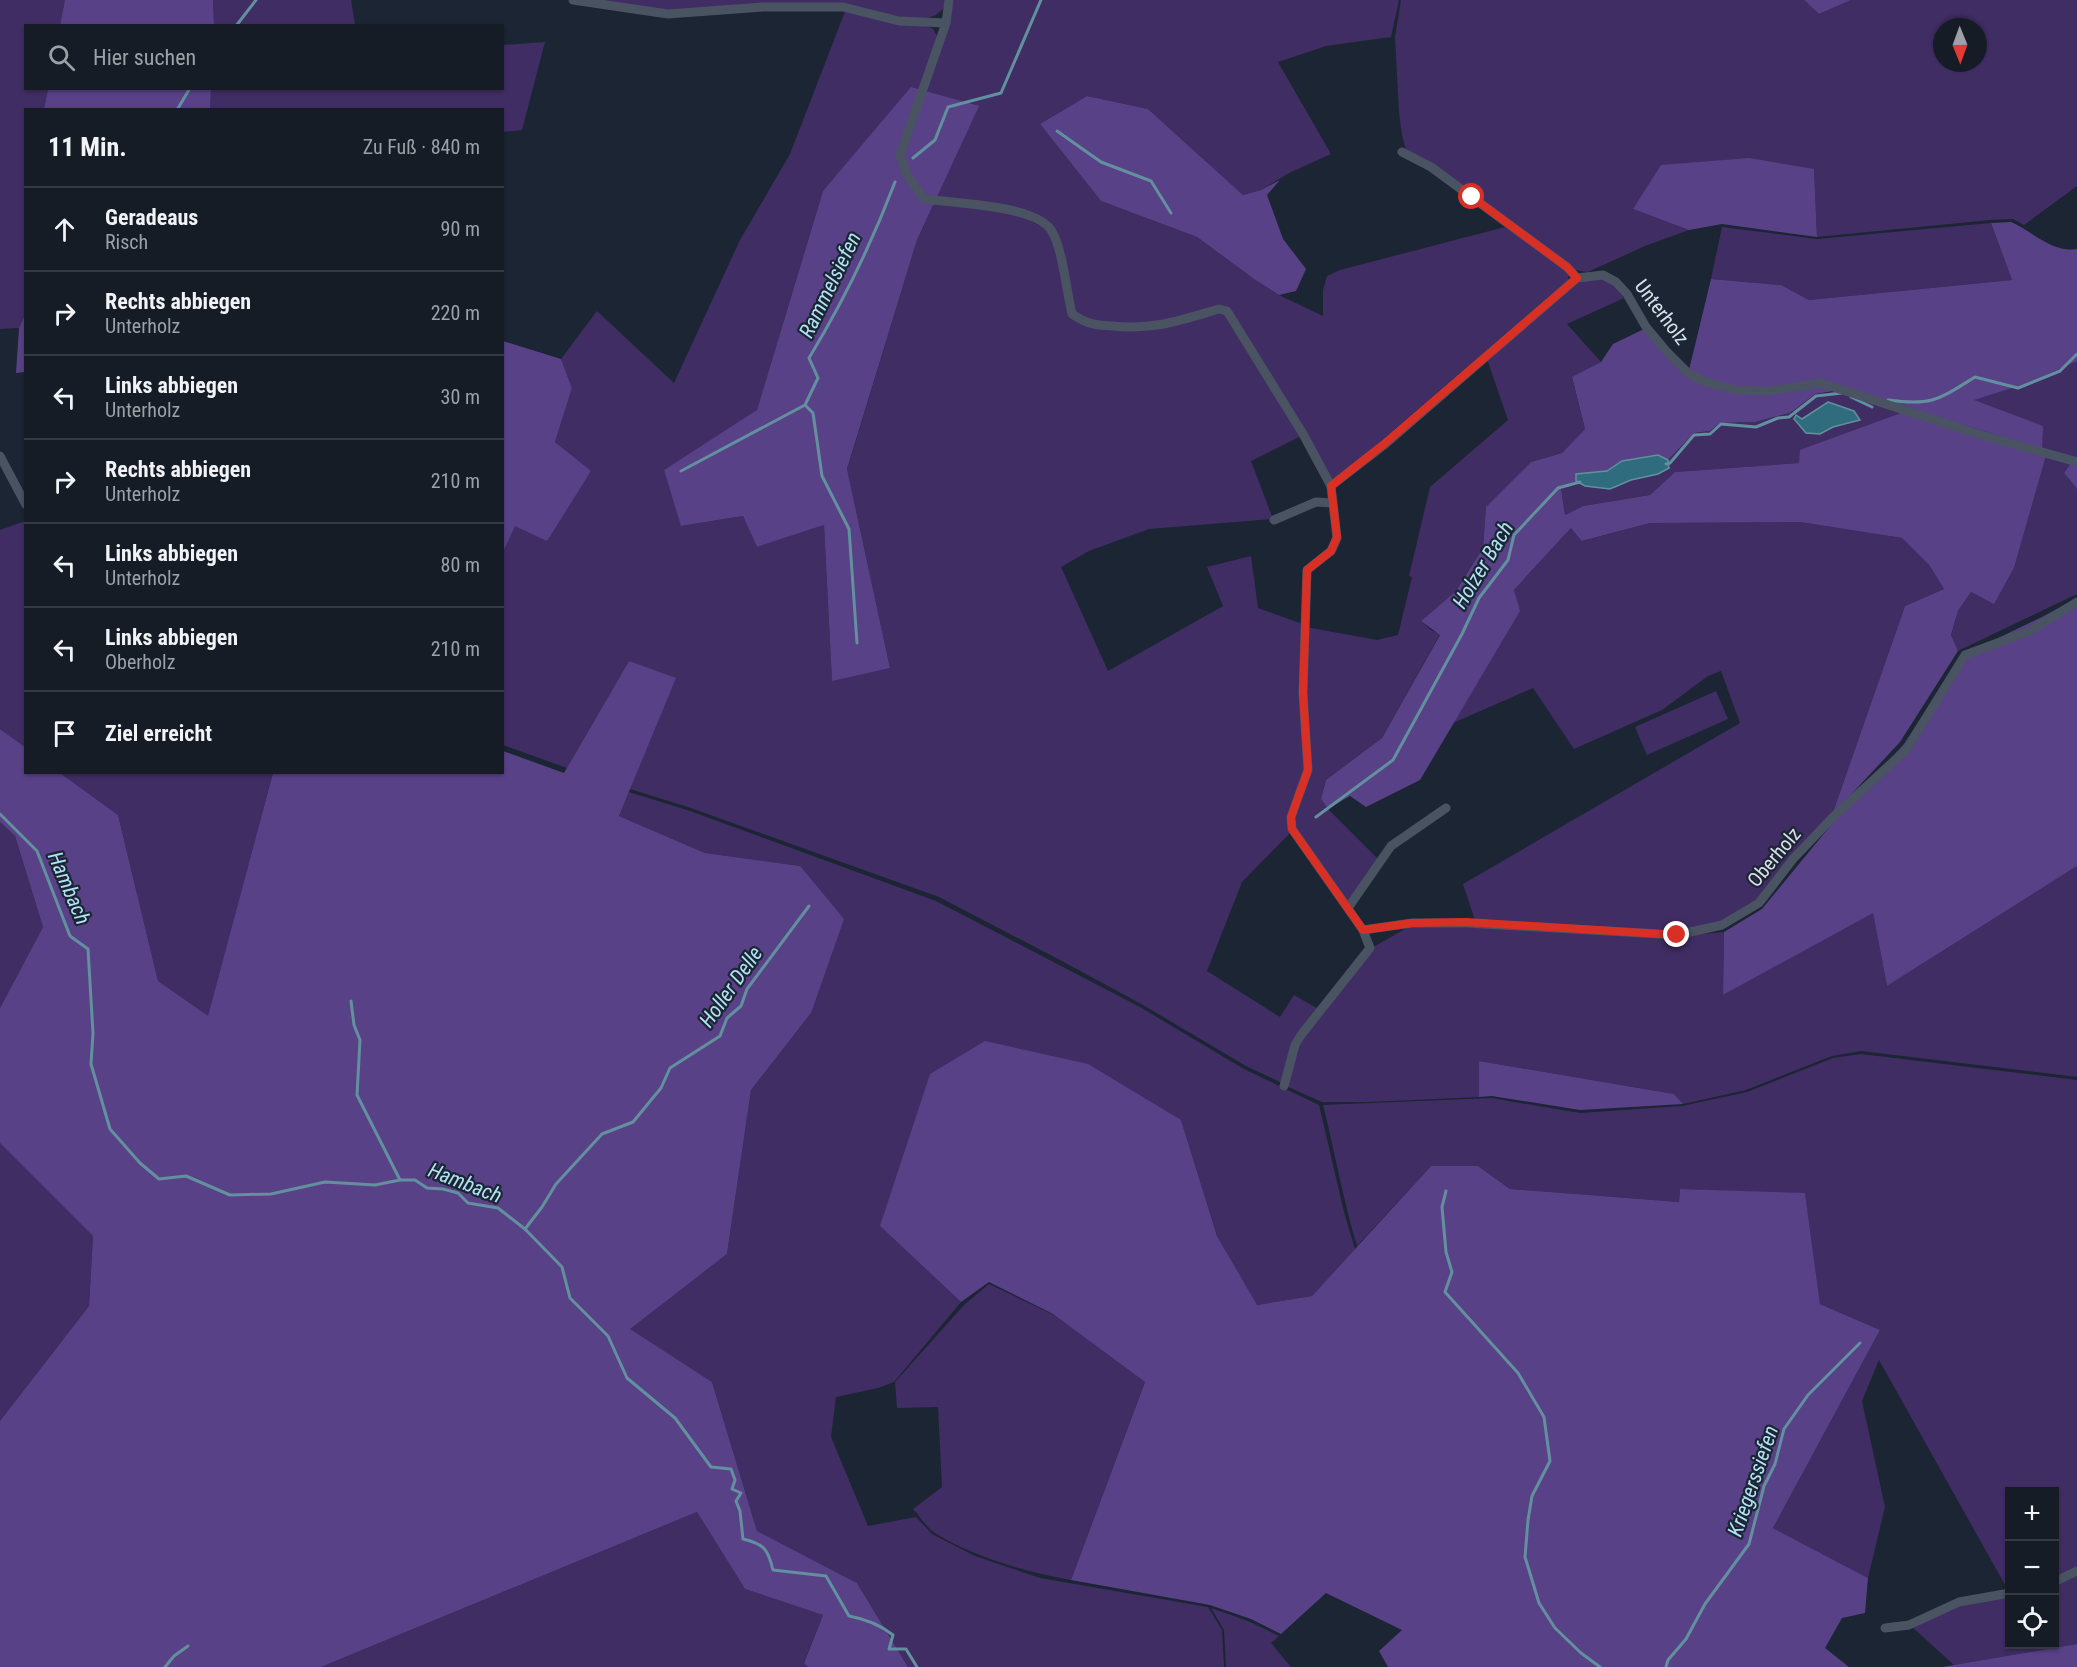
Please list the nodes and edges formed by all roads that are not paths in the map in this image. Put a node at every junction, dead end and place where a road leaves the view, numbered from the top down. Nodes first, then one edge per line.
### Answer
1 (573, 0) edge
2 (950, 0) edge
3 (946, 23) junction
4 (1402, 152) dead end
5 (1577, 278) junction
6 (0, 456) edge
7 (2077, 462) edge
8 (1331, 486) junction
9 (24, 501) edge
10 (1332, 503) junction
11 (1274, 520) dead end
12 (2077, 602) edge
13 (1446, 808) dead end
14 (1348, 908) junction
15 (1363, 930) junction
16 (1284, 1086) dead end
17 (2077, 1571) edge
18 (2059, 1580) edge
19 (2005, 1594) edge
20 (1885, 1628) dead end

1 - 3 street
2 - 3 street
3 - 8 street
4 - 5 street
5 - 7 street, Unterholz
5 - 8 street
6 - 9 street
8 - 10 street
10 - 11 street
10 - 14 street
12 - 15 street, Oberholz
13 - 14 street
14 - 15 street
15 - 16 street
17 - 18 street
19 - 20 street

